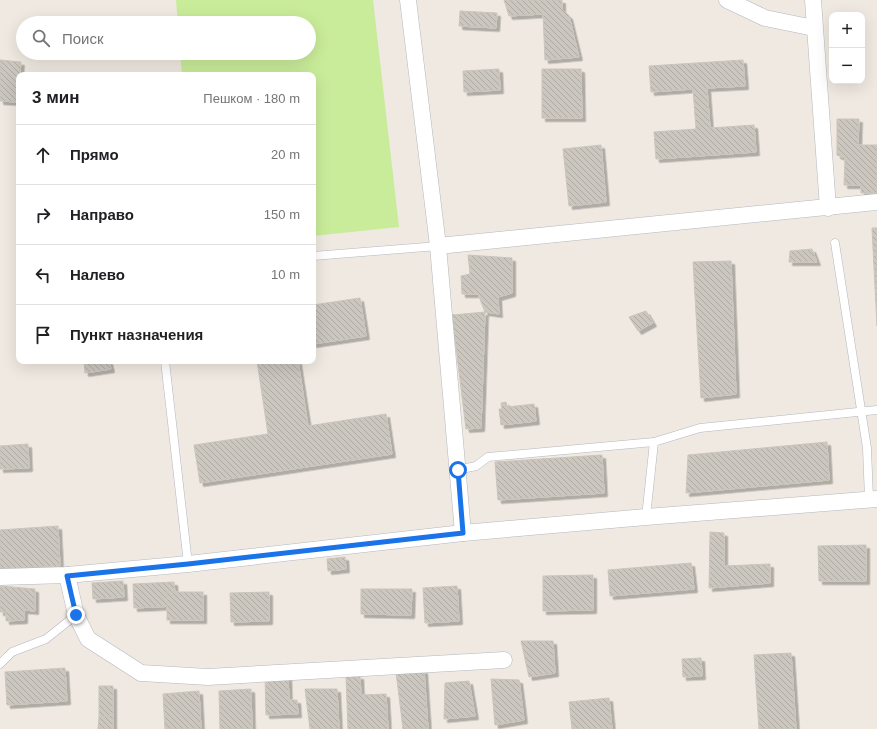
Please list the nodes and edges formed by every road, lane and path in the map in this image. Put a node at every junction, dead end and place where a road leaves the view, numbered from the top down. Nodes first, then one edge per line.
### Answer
1 (408, 0) edge
2 (727, 0) edge
3 (813, 0) edge
4 (814, 28) junction
5 (877, 202) edge
6 (828, 208) junction
7 (835, 243) dead end
8 (438, 246) junction
9 (316, 256) edge
10 (165, 364) edge
11 (877, 410) edge
12 (862, 411) junction
13 (654, 442) junction
14 (458, 470) junction
15 (873, 499) edge
16 (646, 517) junction
17 (463, 533) junction
18 (188, 564) junction
19 (67, 576) junction
20 (0, 577) edge
21 (76, 615) junction
22 (504, 660) dead end
23 (0, 664) edge

1 - 8 street
2 - 4 street
3 - 4 street
4 - 6 street
5 - 6 street
6 - 8 street
7 - 12 lane
8 - 9 lane
8 - 14 street
10 - 18 lane
11 - 12 lane
12 - 13 lane
12 - 15 lane
13 - 14 lane
13 - 16 lane
14 - 17 street
15 - 16 street
16 - 17 street
17 - 18 street
18 - 19 street
19 - 20 street
19 - 21 street
21 - 22 street
21 - 23 lane

